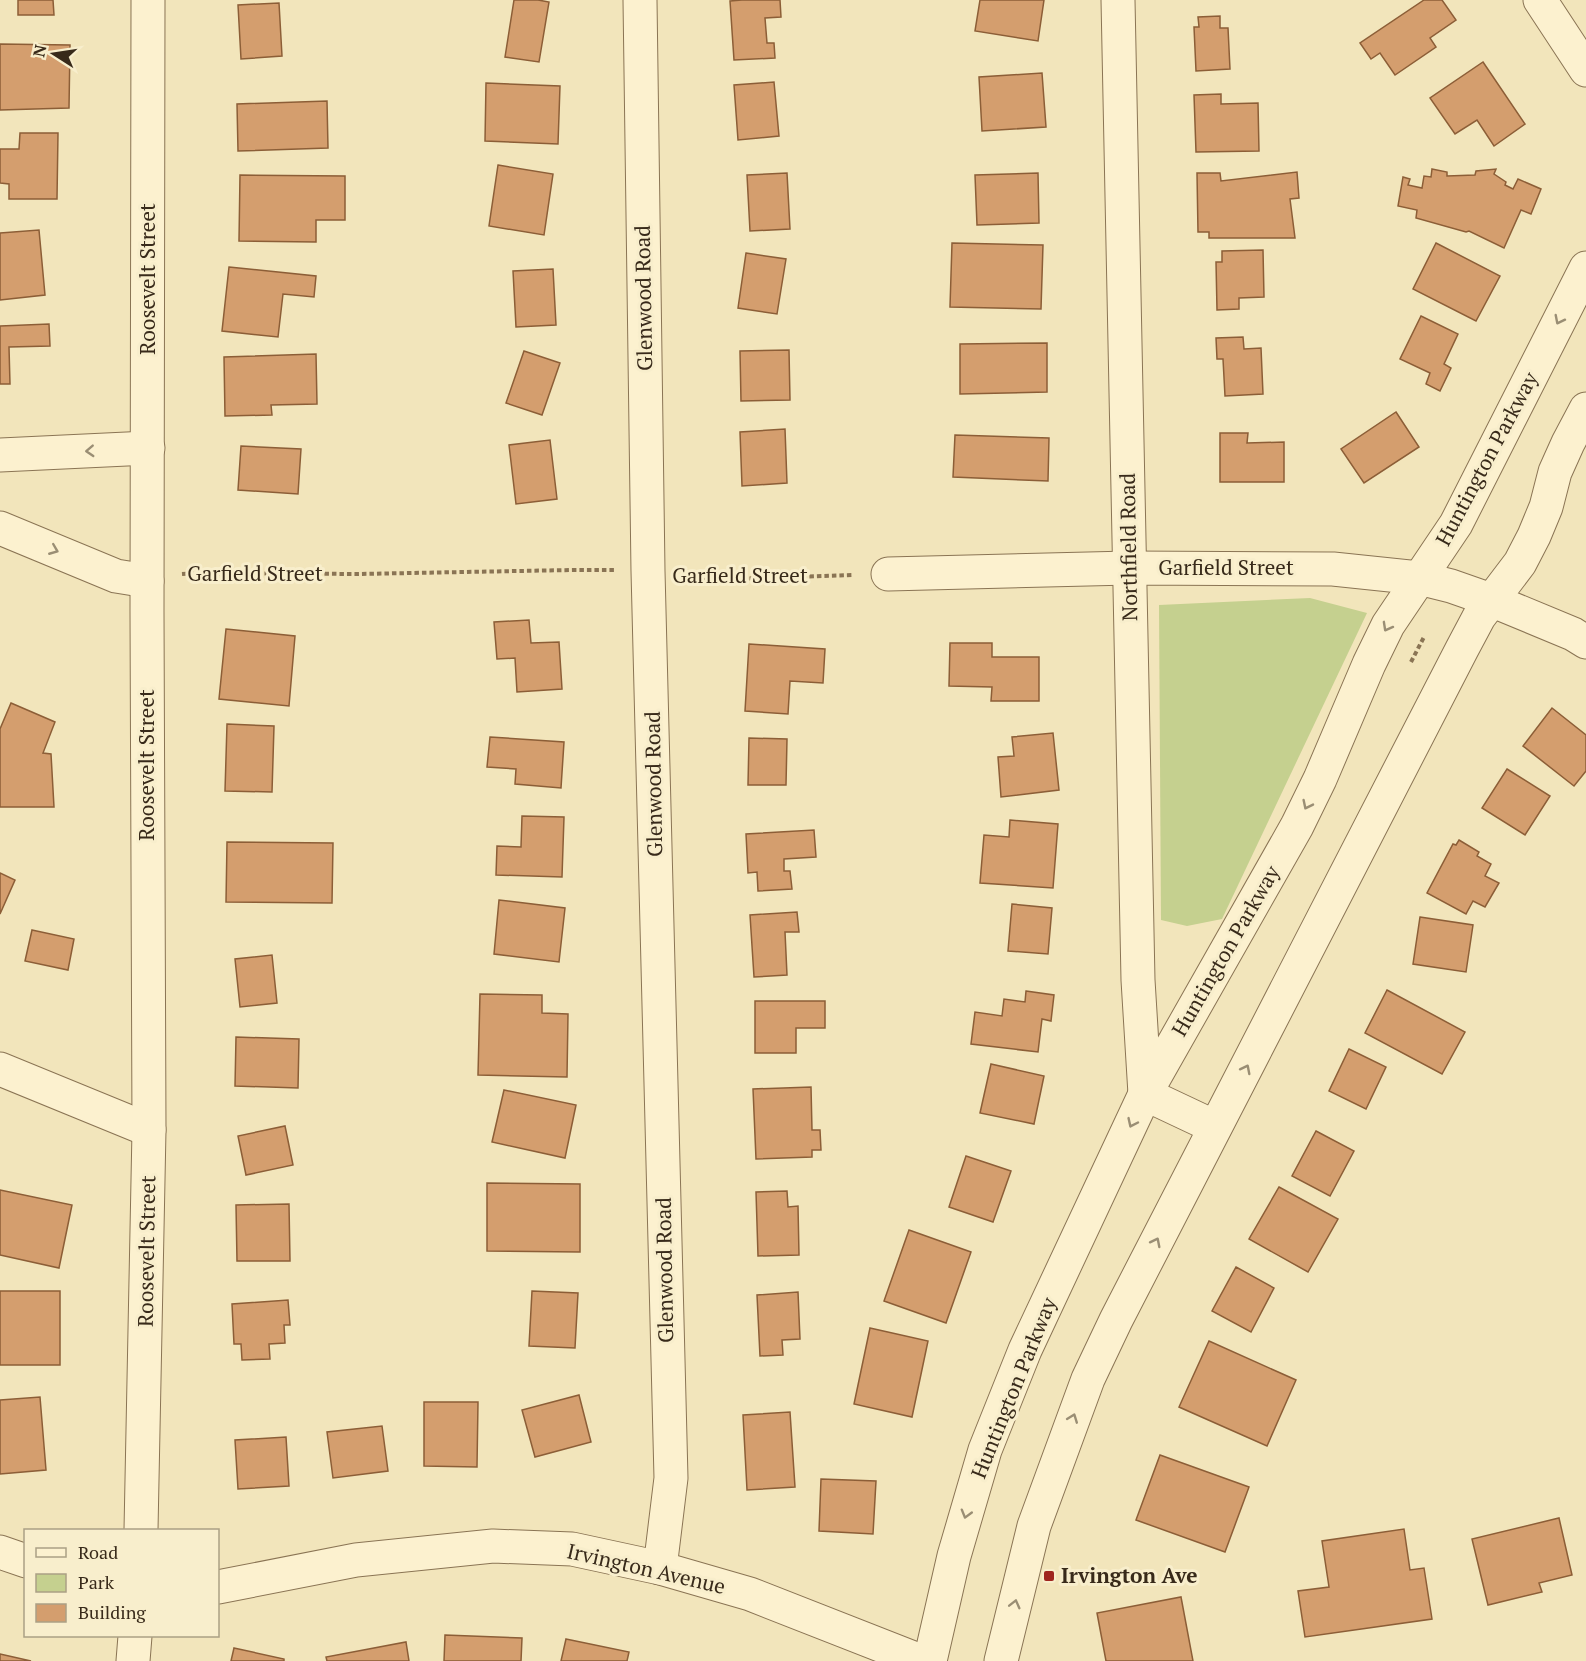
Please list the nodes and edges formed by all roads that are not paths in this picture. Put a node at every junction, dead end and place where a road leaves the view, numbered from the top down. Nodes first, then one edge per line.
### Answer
1 (148, 0) edge
2 (640, 0) edge
3 (1118, 0) edge
4 (1540, 0) edge
5 (1586, 70) edge
6 (1586, 268) edge
7 (1586, 410) edge
8 (148, 448) junction
9 (0, 455) edge
10 (0, 528) edge
11 (1129, 568) junction
12 (888, 574) road end
13 (1419, 578) junction
14 (147, 581) junction
15 (1491, 600) junction
16 (1586, 642) edge
17 (0, 1069) edge
18 (1145, 1094) junction
19 (1215, 1127) junction
20 (149, 1130) junction
21 (141, 1529) edge
22 (0, 1552) edge
23 (24, 1560) edge
24 (660, 1568) junction
25 (219, 1587) edge
26 (135, 1637) edge
27 (133, 1661) edge
28 (921, 1661) edge
29 (930, 1661) edge
30 (1001, 1661) edge

1 - 8 street, Roosevelt Street
2 - 24 street, Glenwood Road
3 - 11 street, Northfield Road
4 - 5 street
6 -> 13 street, Huntington Parkway
7 - 15 street
8 -> 9 street
8 - 14 street, Roosevelt Street
10 -> 14 street
11 - 12 street, Garfield Street
11 - 13 street, Garfield Street
11 - 18 street, Northfield Road
13 - 15 street, Garfield Street
13 -> 18 street, Huntington Parkway
14 - 20 street, Roosevelt Street
15 - 16 street, Garfield Street
19 -> 15 street
17 - 20 street
18 - 19 street
18 -> 29 street, Huntington Parkway
30 -> 19 street
20 - 21 street, Roosevelt Street
22 - 23 street
24 - 25 street, Irvington Avenue
24 - 28 street, Irvington Avenue
26 - 27 street

